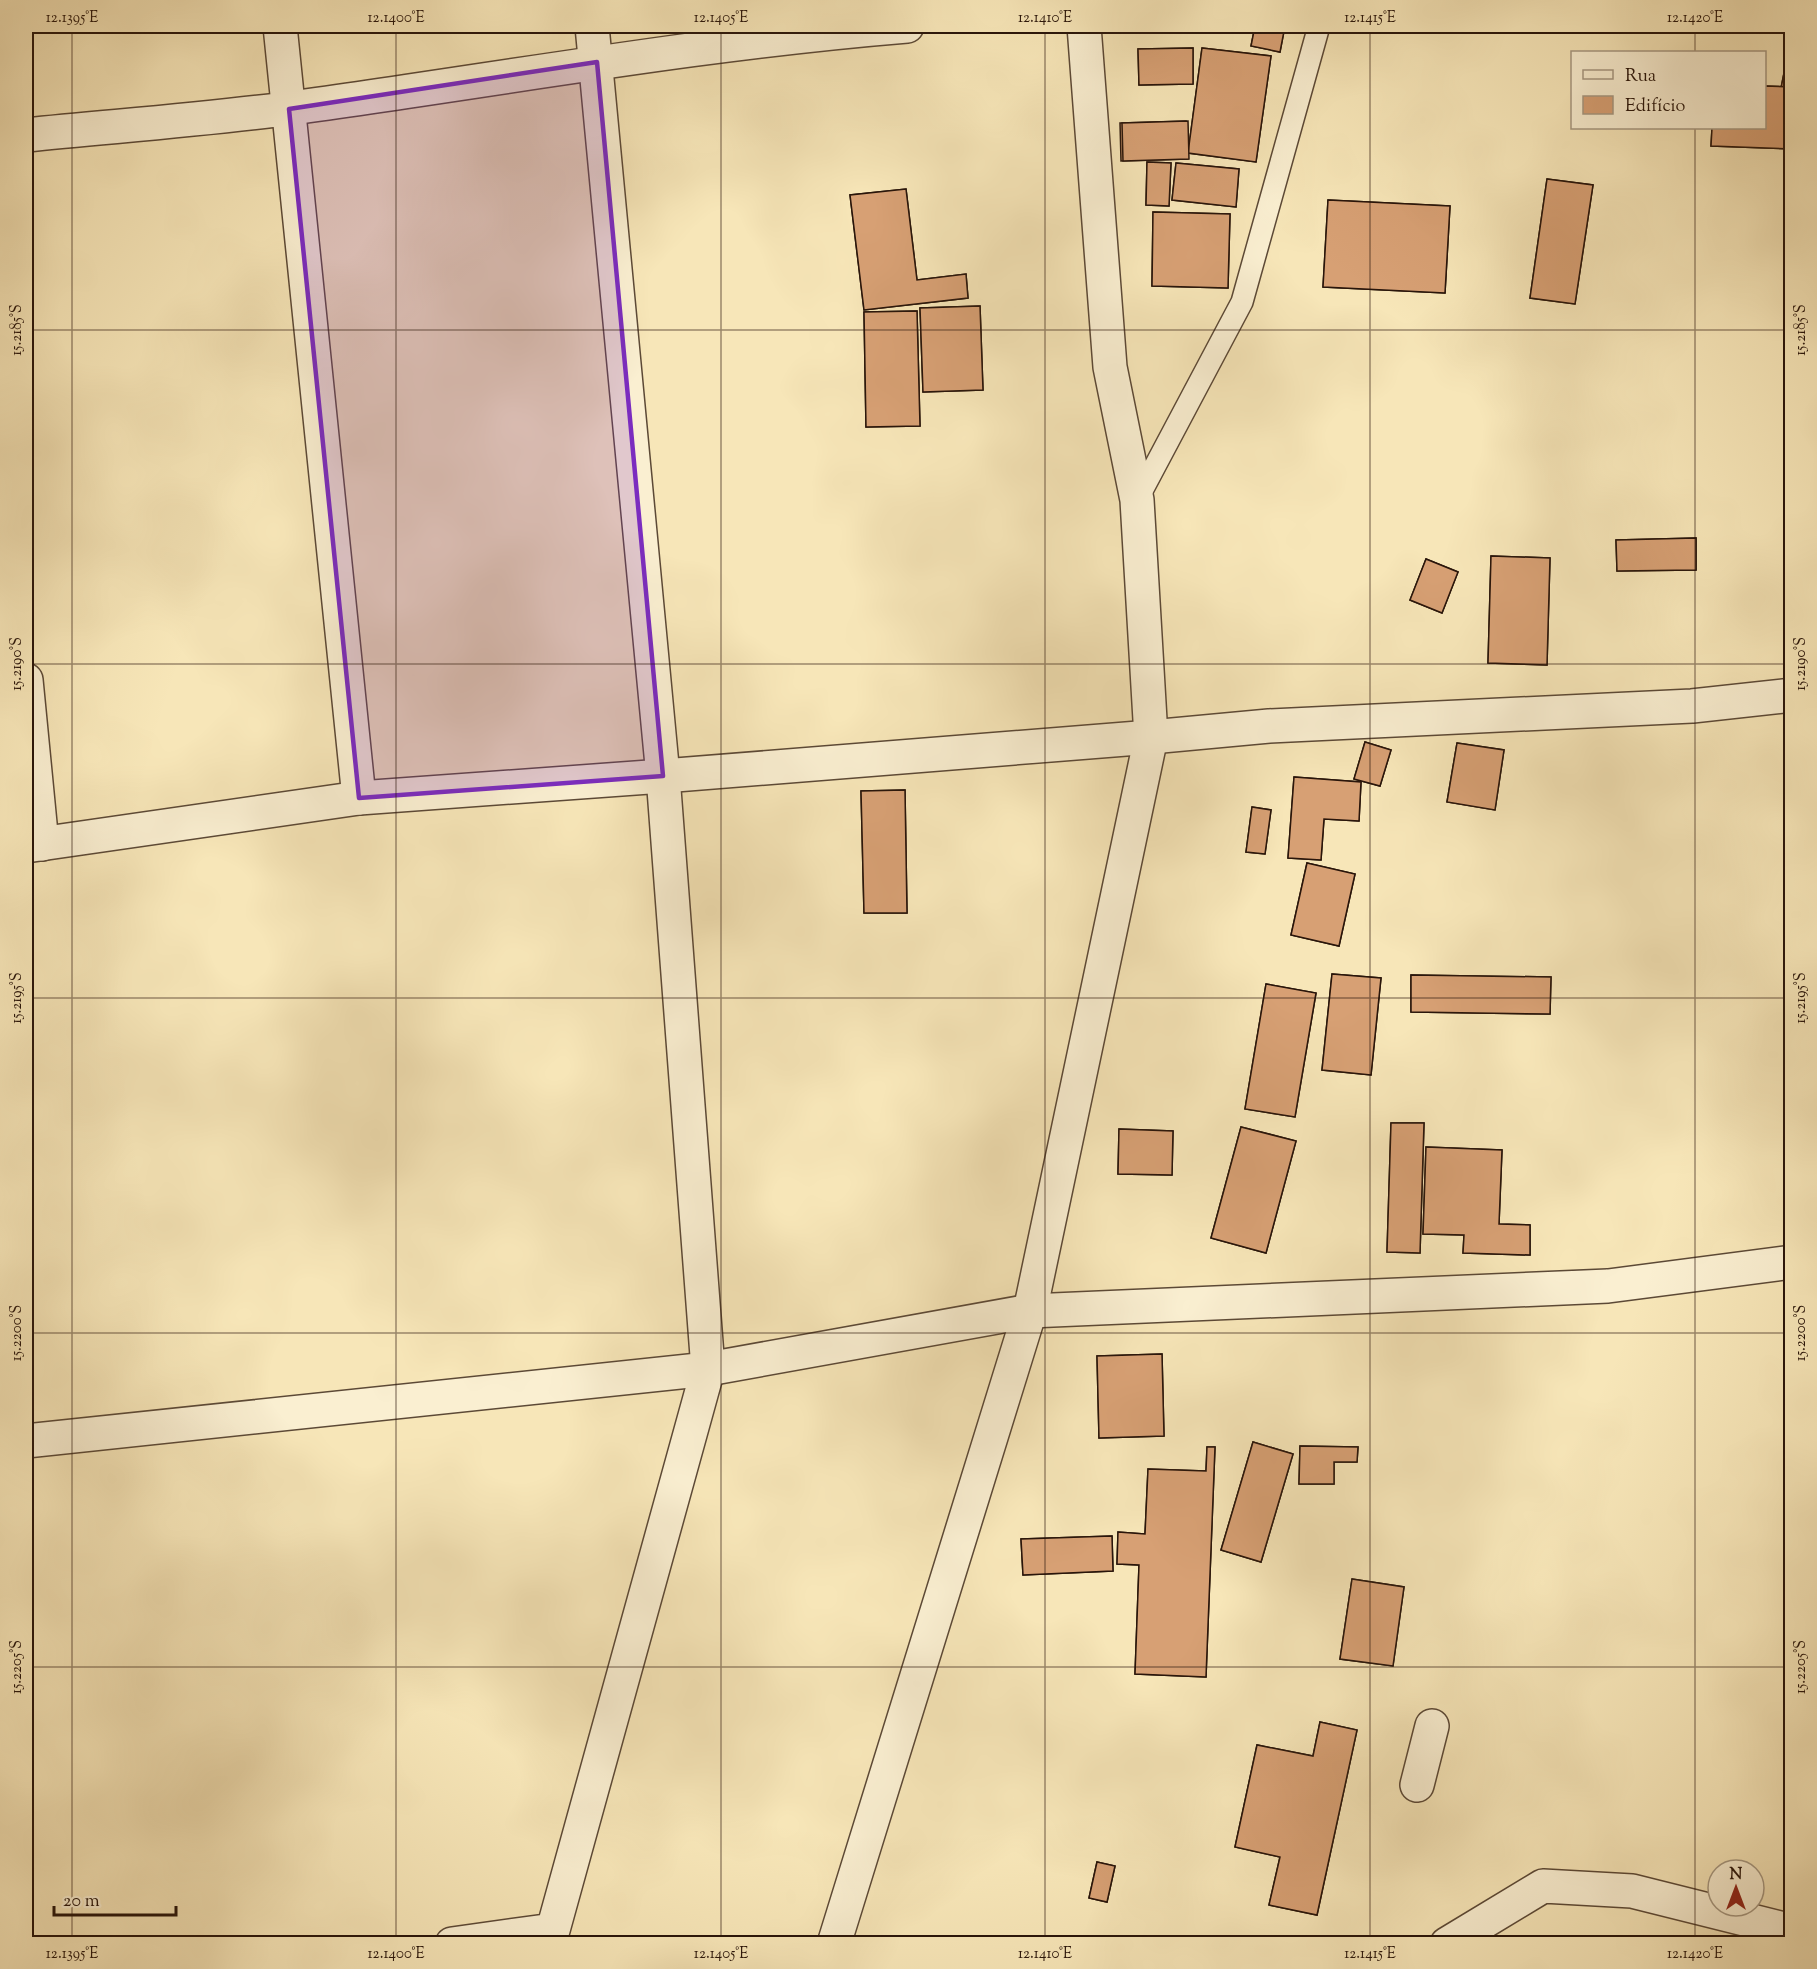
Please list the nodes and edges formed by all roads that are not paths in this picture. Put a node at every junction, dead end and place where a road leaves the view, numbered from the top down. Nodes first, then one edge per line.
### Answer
1 (280, 26) edge
2 (592, 26) edge
3 (907, 26) edge
4 (1084, 26) edge
5 (1319, 26) edge
6 (597, 62) junction
7 (289, 108) junction
8 (26, 135) edge
9 (1137, 500) junction
10 (26, 680) edge
11 (1791, 695) edge
12 (1151, 737) junction
13 (663, 776) junction
14 (359, 798) junction
15 (34, 845) edge
16 (1791, 1262) edge
17 (1030, 1311) junction
18 (708, 1369) junction
19 (26, 1441) edge
20 (1432, 1726) dead end
21 (1417, 1785) dead end
22 (1791, 1931) edge
23 (551, 1937) edge
24 (452, 1944) edge
25 (834, 1944) edge
26 (1447, 1944) edge

1 - 7 street
2 - 6 street
3 - 6 street
4 - 9 street
5 - 9 lane
6 - 7 street
6 - 13 street
7 - 8 street
7 - 14 street
9 - 12 street
10 - 15 street
11 - 12 street
12 - 13 street
12 - 17 street
13 - 14 street
13 - 18 street
14 - 15 street
16 - 17 street
17 - 18 street
17 - 25 street
18 - 19 street
18 - 23 street
20 - 21 street
22 - 26 street
23 - 24 street

